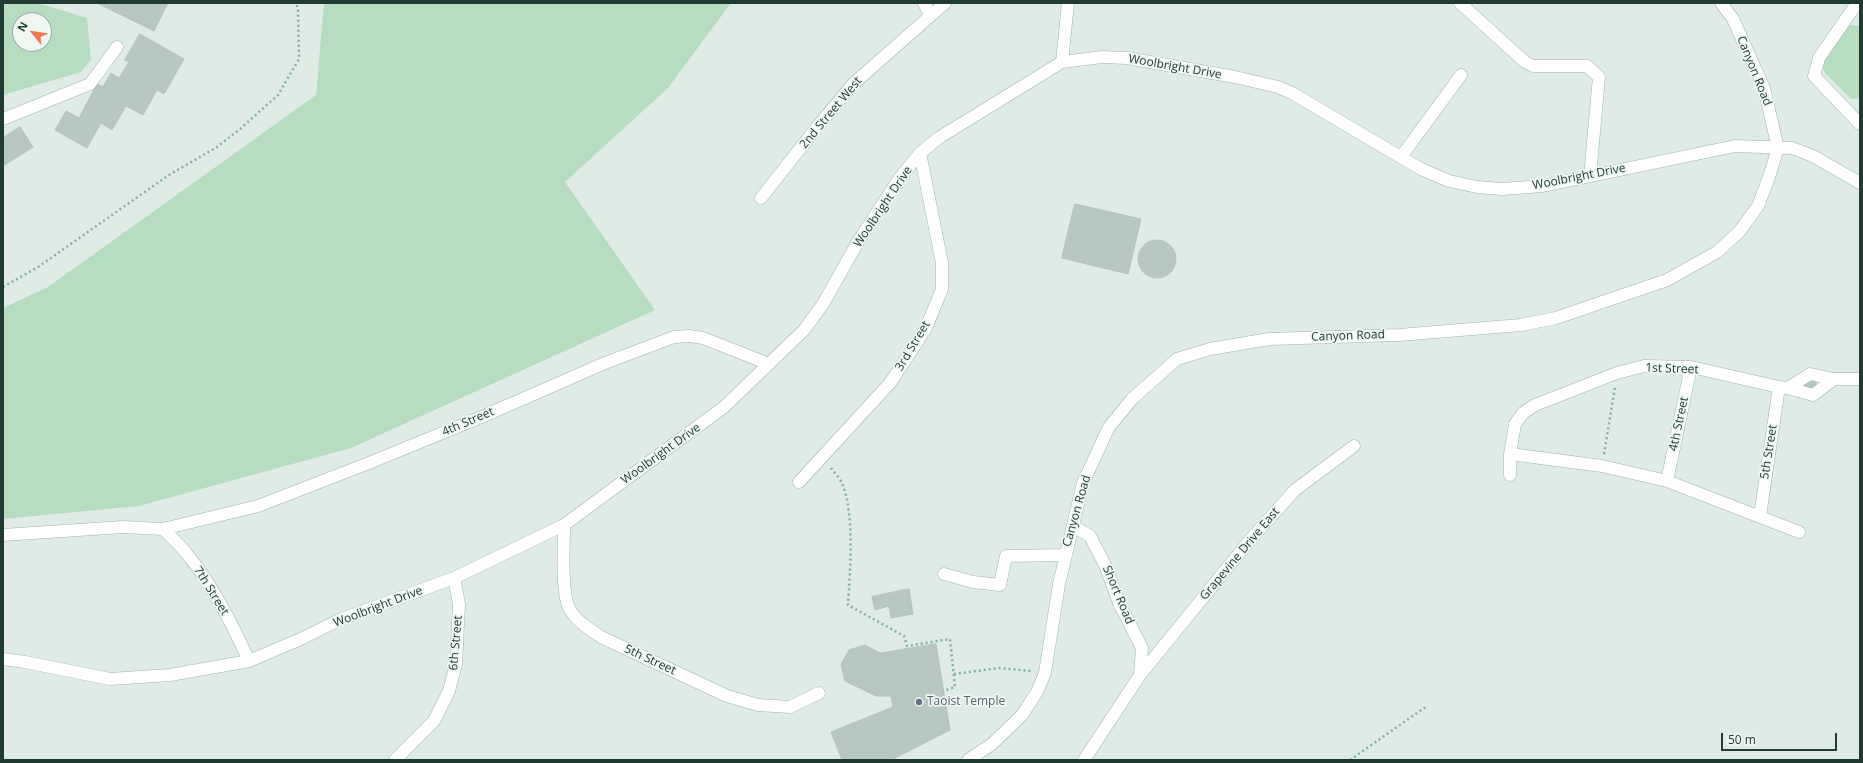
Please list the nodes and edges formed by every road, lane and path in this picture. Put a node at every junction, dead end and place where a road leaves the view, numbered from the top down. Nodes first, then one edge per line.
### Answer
1 (296, 3) edge
2 (924, 3) edge
3 (945, 3) edge
4 (1068, 3) edge
5 (1460, 3) edge
6 (1722, 3) edge
7 (1857, 3) edge
8 (930, 15) junction
9 (117, 47) dead end
10 (1062, 62) junction
11 (1461, 75) dead end
12 (1857, 118) edge
13 (3, 119) edge
14 (1778, 148) junction
15 (920, 153) junction
16 (1401, 157) junction
17 (1590, 176) junction
18 (1860, 183) edge
19 (761, 198) dead end
20 (3, 287) edge
21 (769, 364) junction
22 (1691, 367) junction
23 (1617, 373) junction
24 (1834, 379) junction
25 (1860, 379) edge
26 (1783, 388) junction
27 (1354, 446) dead end
28 (1510, 454) junction
29 (822, 456) junction
30 (1602, 466) junction
31 (1510, 475) dead end
32 (1667, 481) junction
33 (798, 482) dead end
34 (1760, 516) junction
35 (564, 525) junction
36 (1073, 526) junction
37 (163, 529) junction
38 (1799, 532) dead end
39 (3, 535) edge
40 (1064, 555) junction
41 (944, 574) dead end
42 (454, 578) junction
43 (3, 659) edge
44 (249, 661) junction
45 (1045, 673) junction
46 (954, 674) junction
47 (1140, 675) junction
48 (943, 691) dead end
49 (819, 693) dead end
50 (1427, 706) dead end
51 (395, 760) edge
52 (968, 760) edge
53 (1084, 760) edge
54 (1350, 760) edge

1 - 20 path
2 - 8 street
3 - 8 street, 2nd Street West
4 - 10 street
5 - 17 street
6 - 14 street, Canyon Road
7 - 12 street
8 - 19 street, 2nd Street West
9 - 13 street
10 - 15 street, Woolbright Drive
10 - 16 street, Woolbright Drive
11 - 16 street
14 - 17 street, Woolbright Drive
14 - 18 street, Woolbright Drive
14 - 36 street, Canyon Road
15 - 21 street, Woolbright Drive
15 - 29 street, 3rd Street
16 - 17 street, Woolbright Drive
21 - 35 street, Woolbright Drive
21 - 37 street, 4th Street
22 - 23 street, 1st Street
22 - 26 street, 1st Street
22 - 32 street, 4th Street
23 - 28 street, 1st Street
23 - 30 path
24 - 25 street
24 - 26 street
24 - 26 street, 1st Street
26 - 34 street, 5th Street
27 - 47 street, Grapevine Drive East
28 - 30 street
28 - 31 street, 1st Street
29 - 33 street, 3rd Street
29 - 46 path
30 - 32 street
32 - 34 street
34 - 38 street
35 - 42 street, Woolbright Drive
35 - 49 street, 5th Street
36 - 40 street, Canyon Road
36 - 47 street, Short Road
37 - 39 street, 4th Street
37 - 44 street, 7th Street
40 - 41 street
40 - 45 street, Canyon Road
42 - 44 street, Woolbright Drive
42 - 51 street, 6th Street
43 - 44 street, Woolbright Drive
45 - 46 path
45 - 52 street, Canyon Road
46 - 48 path
47 - 53 street, Grapevine Drive East
50 - 54 path

